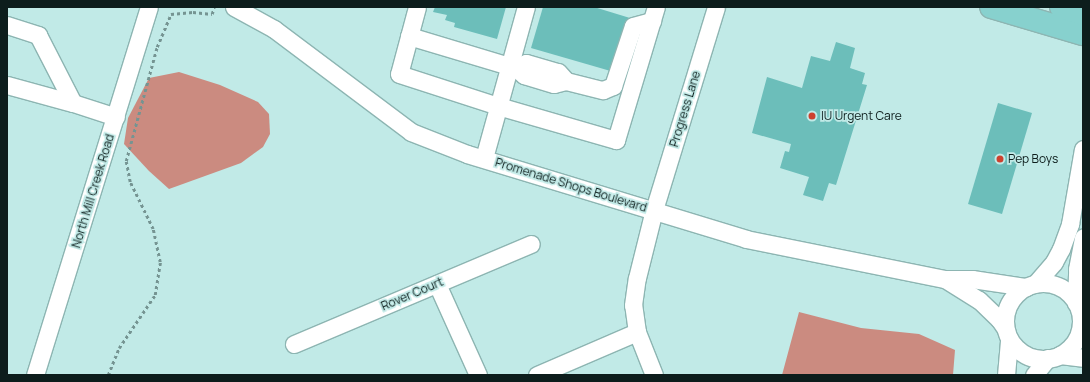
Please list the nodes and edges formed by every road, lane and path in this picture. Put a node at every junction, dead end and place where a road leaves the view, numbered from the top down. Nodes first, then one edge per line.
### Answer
1 (149, 7) edge
2 (214, 7) edge
3 (234, 7) edge
4 (417, 7) edge
5 (526, 7) edge
6 (716, 7) edge
7 (991, 7) edge
8 (1061, 7) edge
9 (654, 14) edge
10 (1083, 14) edge
11 (7, 25) edge
12 (1083, 34) edge
13 (409, 36) junction
14 (513, 67) junction
15 (7, 85) edge
16 (73, 103) junction
17 (498, 106) junction
18 (116, 117) junction
19 (1083, 149) edge
20 (484, 158) junction
21 (654, 210) junction
22 (1083, 238) edge
23 (531, 244) dead end
24 (945, 279) junction
25 (437, 284) junction
26 (1031, 285) junction
27 (1080, 314) edge
28 (637, 332) junction
29 (1007, 334) junction
30 (294, 344) dead end
31 (1054, 357) junction
32 (1083, 358) edge
33 (36, 375) edge
34 (108, 375) edge
35 (478, 375) edge
36 (537, 375) edge
37 (654, 375) edge
38 (1006, 375) edge
39 (1034, 375) edge

1 - 18 street, North Mill Creek Road
2 - 34 path
3 - 20 street, Promenade Shops Boulevard
4 - 13 street
5 - 14 street
6 - 21 street, Progress Lane
7 - 12 main road
8 - 10 main road
9 - 14 street
9 - 17 street
11 - 16 street
13 - 14 street
13 - 17 street
14 - 17 street
15 - 16 street
16 - 18 street
17 - 20 street
18 - 33 street, North Mill Creek Road
19 - 26 street
20 - 21 street, Promenade Shops Boulevard
21 - 24 street, Promenade Shops Boulevard
21 - 28 street, Progress Lane
22 - 27 street
23 - 25 street, Rover Court
24 - 26 street, Promenade Shops Boulevard
24 - 29 street, Promenade Shops Boulevard
25 - 30 street, Rover Court
25 - 35 street
26 - 27 street
26 - 29 street
27 - 31 street
28 - 36 street
28 - 37 street, Progress Lane
29 - 31 street
29 - 38 street
31 - 32 street
31 - 39 street

